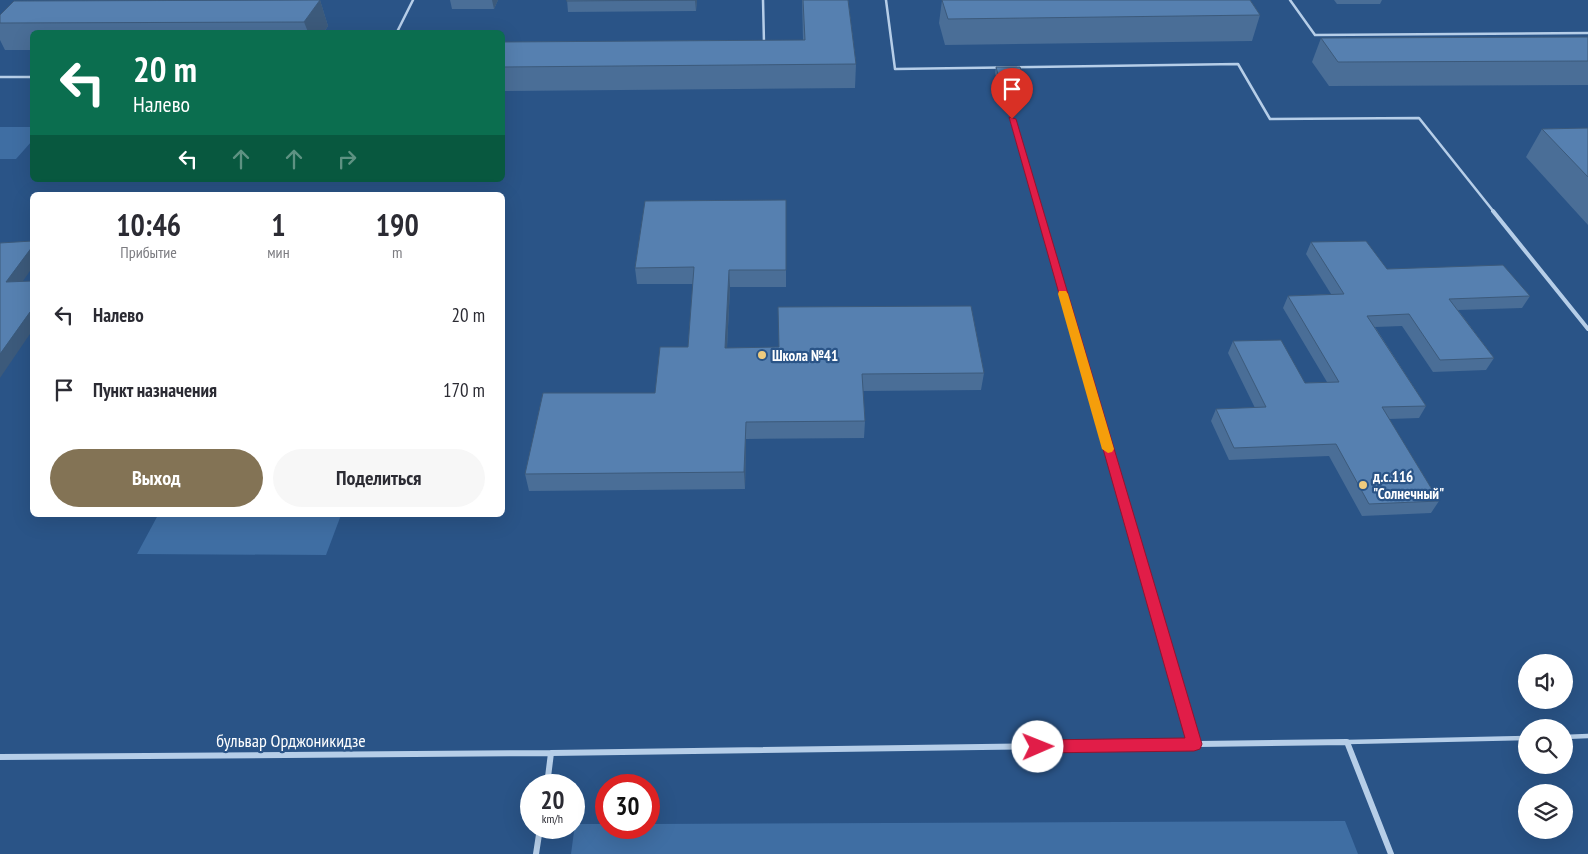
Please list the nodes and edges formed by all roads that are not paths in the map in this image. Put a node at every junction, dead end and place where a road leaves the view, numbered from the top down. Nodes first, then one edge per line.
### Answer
1 (413, 0) edge
2 (763, 0) edge
3 (886, 0) edge
4 (1290, 0) edge
5 (398, 30) edge
6 (1588, 33) edge
7 (764, 43) edge
8 (0, 77) edge
9 (30, 77) edge
10 (1012, 119) dead end
11 (1588, 329) edge
12 (1588, 736) edge
13 (1573, 737) edge
14 (1518, 738) edge
15 (1347, 742) junction
16 (1194, 744) junction
17 (551, 753) junction
18 (0, 757) edge
19 (548, 774) edge
20 (538, 839) edge
21 (536, 854) edge
22 (1391, 854) edge

1 - 5 lane
2 - 7 lane
3 - 11 lane
4 - 6 lane
8 - 9 lane
10 - 16 lane
12 - 13 lane
14 - 15 lane
15 - 16 street, бульвар Орджоникидзе
15 - 22 street
16 - 17 street, бульвар Орджоникидзе
17 - 18 street, бульвар Орджоникидзе
17 - 19 street
20 - 21 street

